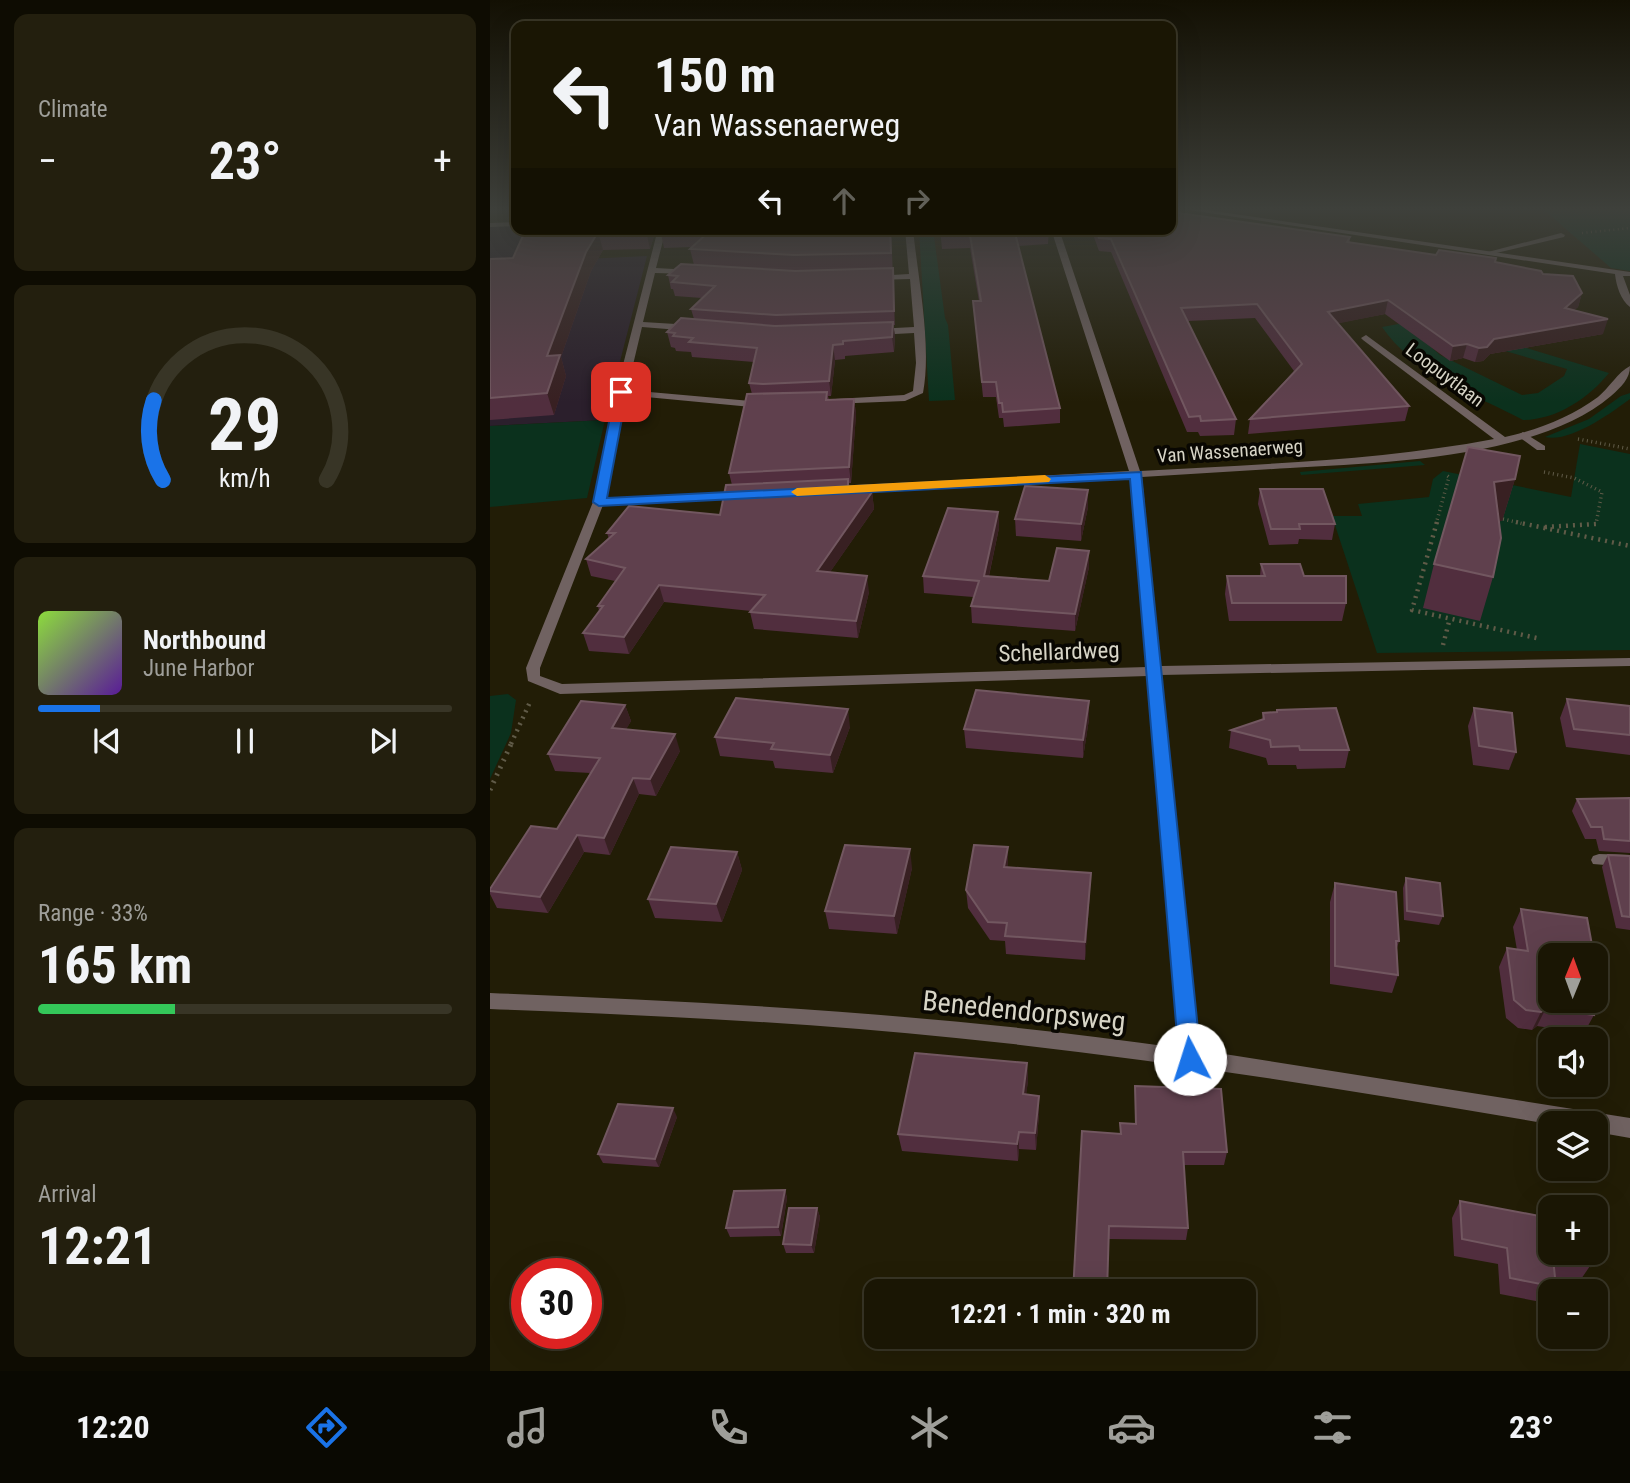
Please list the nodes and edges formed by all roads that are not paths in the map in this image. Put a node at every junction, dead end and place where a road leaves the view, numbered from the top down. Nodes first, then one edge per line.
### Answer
1 (1619, 273) edge
2 (650, 274) edge
3 (1070, 274) edge
4 (912, 276) joint
5 (860, 278) edge
6 (1630, 304) edge
7 (639, 324) junction
8 (708, 330) edge
9 (917, 331) junction
10 (866, 333) edge
11 (1366, 338) dead end
12 (1630, 369) edge
13 (1625, 385) edge
14 (621, 392) junction
15 (821, 403) edge
16 (779, 405) edge
17 (1522, 435) junction
18 (1504, 441) junction
19 (1541, 448) dead end
20 (1136, 475) junction
21 (820, 491) edge
22 (751, 494) edge
23 (599, 502) junction
24 (1630, 662) edge
25 (1156, 671) junction
26 (1598, 860) dead end
27 (1630, 862) edge
28 (490, 1001) edge
29 (1190, 1059) junction
30 (1630, 1128) edge

1 - 6 street
2 - 7 street
3 - 20 street
4 - 5 street
4 - 9 street
7 - 8 street
7 - 14 street
9 - 10 street
9 - 15 street
11 - 18 street, Loopuytlaan
12 - 13 street, Van Wassenaerweg
13 - 17 street, Van Wassenaerweg
14 - 16 street
14 - 23 street
17 - 18 street, Van Wassenaerweg
17 - 19 street
18 - 20 street, Van Wassenaerweg
20 - 21 street, Van Wassenaerweg
20 - 25 street
22 - 23 street
23 - 25 street, Schellardweg
24 - 25 street, Schellardweg
25 - 29 street
26 - 27 street
28 - 29 street, Benedendorpsweg
29 - 30 street, Benedendorpsweg

